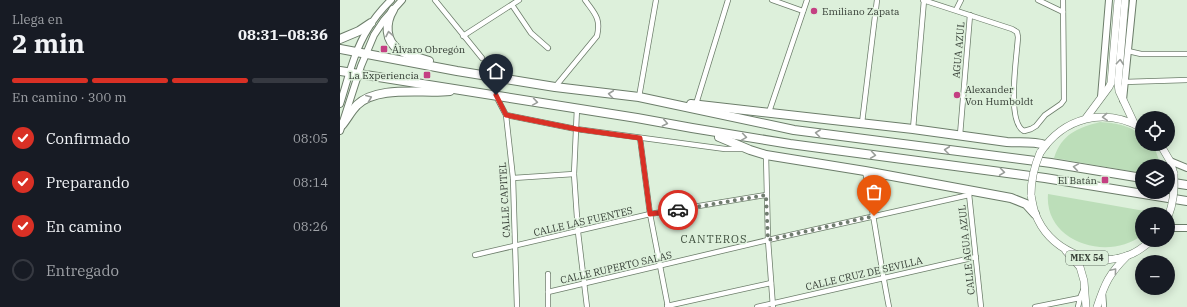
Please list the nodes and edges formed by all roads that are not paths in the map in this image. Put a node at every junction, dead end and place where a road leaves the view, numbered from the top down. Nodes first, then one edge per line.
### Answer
1 (391, 0) edge
2 (402, 0) edge
3 (435, 0) edge
4 (519, 0) edge
5 (585, 0) edge
6 (656, 0) edge
7 (728, 0) edge
8 (772, 0) edge
9 (807, 0) edge
10 (877, 0) edge
11 (924, 0) edge
12 (961, 0) edge
13 (1038, 0) edge
14 (1063, 0) edge
15 (1109, 0) edge
16 (1118, 0) edge
17 (1125, 0) edge
18 (1133, 0) edge
19 (512, 4) junction
20 (393, 10) junction
21 (803, 10) junction
22 (956, 10) junction
23 (1063, 12) junction
24 (970, 15) junction
25 (371, 23) junction
26 (463, 36) junction
27 (340, 39) edge
28 (548, 48) dead end
29 (340, 49) edge
30 (1128, 51) junction
31 (357, 52) junction
32 (366, 53) junction
33 (1187, 54) edge
34 (482, 58) dead end
35 (457, 70) junction
36 (340, 71) edge
37 (350, 72) junction
38 (358, 74) junction
39 (1187, 80) edge
40 (1124, 82) junction
41 (555, 87) junction
42 (461, 90) junction
43 (496, 95) junction
44 (638, 97) junction
45 (1101, 97) junction
46 (1123, 100) junction
47 (664, 102) junction
48 (340, 104) edge
49 (696, 104) junction
50 (577, 108) junction
51 (768, 112) junction
52 (506, 115) junction
53 (1086, 118) junction
54 (862, 123) junction
55 (1134, 123) joint
56 (341, 128) edge
57 (692, 128) junction
58 (576, 129) junction
59 (913, 129) junction
60 (960, 135) junction
61 (640, 138) junction
62 (1045, 145) junction
63 (750, 150) junction
64 (766, 155) junction
65 (1175, 163) edge
66 (1187, 168) edge
67 (865, 171) junction
68 (574, 174) junction
69 (1135, 177) edge
70 (513, 178) junction
71 (1175, 183) edge
72 (1187, 185) edge
73 (969, 193) junction
74 (766, 195) junction
75 (1187, 201) edge
76 (650, 214) junction
77 (1035, 214) junction
78 (874, 216) junction
79 (1175, 228) edge
80 (1187, 228) edge
81 (578, 232) junction
82 (768, 240) junction
83 (515, 246) junction
84 (1143, 247) edge
85 (1065, 249) junction
86 (1129, 255) junction
87 (475, 256) dead end
88 (976, 257) junction
89 (660, 267) junction
90 (548, 274) dead end
91 (884, 278) junction
92 (771, 283) junction
93 (584, 284) junction
94 (1085, 287) junction
95 (1103, 290) junction
96 (548, 292) junction
97 (1080, 298) junction
98 (773, 305) edge
99 (668, 306) edge
100 (517, 307) edge
101 (548, 307) edge
102 (587, 307) edge
103 (757, 307) edge
104 (889, 307) edge
105 (981, 307) edge
106 (1035, 307) edge
107 (1078, 307) edge
108 (1086, 307) edge
109 (1097, 307) edge
110 (1104, 307) edge

1 - 25 street
2 - 20 street
3 - 26 street
4 - 19 street
5 - 41 street
6 - 44 street
7 - 49 street
8 - 21 street
9 - 21 street
10 - 54 street
11 - 22 street
11 - 59 street
12 - 22 street
13 - 23 street
14 - 23 street
15 - 45 street
16 - 45 main road
46 -> 17 main road
18 - 30 street
19 - 26 street
19 - 28 street
20 - 32 street
35 -> 20 highway
21 - 51 street
22 - 24 street
23 - 24 street
24 - 60 street, AGUA AZUL
25 - 27 highway
25 - 31 street
26 - 34 street
29 - 31 highway
30 - 33 street
30 - 40 street
31 - 32 highway
31 - 37 street
32 - 35 highway
32 - 38 street
35 - 41 highway
36 - 37 highway
37 - 38 highway
37 - 48 street
38 - 42 highway
38 - 56 street
39 - 40 street
40 - 46 street
44 -> 41 highway
42 - 43 highway
56 -> 42 highway
43 -> 50 highway
43 - 52 street, CALLE CAPITEL
44 - 47 highway
45 - 53 main road
46 - 55 main road
47 - 49 highway
69 -> 47 highway
49 - 51 highway
50 -> 57 highway
50 - 58 street
51 - 54 highway
52 - 58 street
52 - 70 street, CALLE CAPITEL
55 -> 53 main road, MEX 54
53 - 62 main road, MEX 54
54 - 59 highway
57 - 63 highway
57 -> 75 highway
58 - 61 street
58 - 68 street
59 - 60 highway
60 - 62 highway
61 - 63 street
61 - 76 street
62 - 77 main road, MEX 54, bridge
63 - 64 highway
64 - 67 highway
64 - 74 street
65 - 66 street
67 - 73 highway
67 - 78 street
68 - 70 street
68 - 81 street
70 - 83 street, CALLE CAPITEL
71 - 72 highway
73 - 77 highway
73 - 78 street, CALLE RUPERTO SALAS
73 - 88 street, CALLE AGUA AZUL
74 - 76 street, CALLE LAS FUENTES
74 - 82 street
76 - 81 street, CALLE LAS FUENTES
76 - 89 street
77 - 85 main road, MEX 54
78 - 82 street, CALLE RUPERTO SALAS
78 - 91 street
79 - 80 street
81 - 83 street, CALLE LAS FUENTES
81 - 93 street
82 - 89 street, CALLE RUPERTO SALAS
82 - 92 street
83 - 87 street, CALLE LAS FUENTES
83 - 100 street, CALLE CAPITEL
84 - 86 main road, MEX 54
85 - 86 main road, MEX 54
85 - 94 main road, MEX 54
95 -> 86 main road, MEX 54
88 - 91 street, CALLE CRUZ DE SEVILLA
88 - 105 street, CALLE AGUA AZUL
89 - 93 street, CALLE RUPERTO SALAS
89 - 99 street
90 - 96 street
91 - 98 street, CALLE CRUZ DE SEVILLA
91 - 104 street
92 - 98 street
92 - 99 street
93 - 96 street, CALLE RUPERTO SALAS
93 - 102 street
94 - 97 street
94 - 108 main road, MEX 54
95 - 109 main road, MEX 54
95 - 110 street
96 - 101 street
97 - 106 street
97 - 107 street
98 - 103 street, CALLE CRUZ DE SEVILLA

